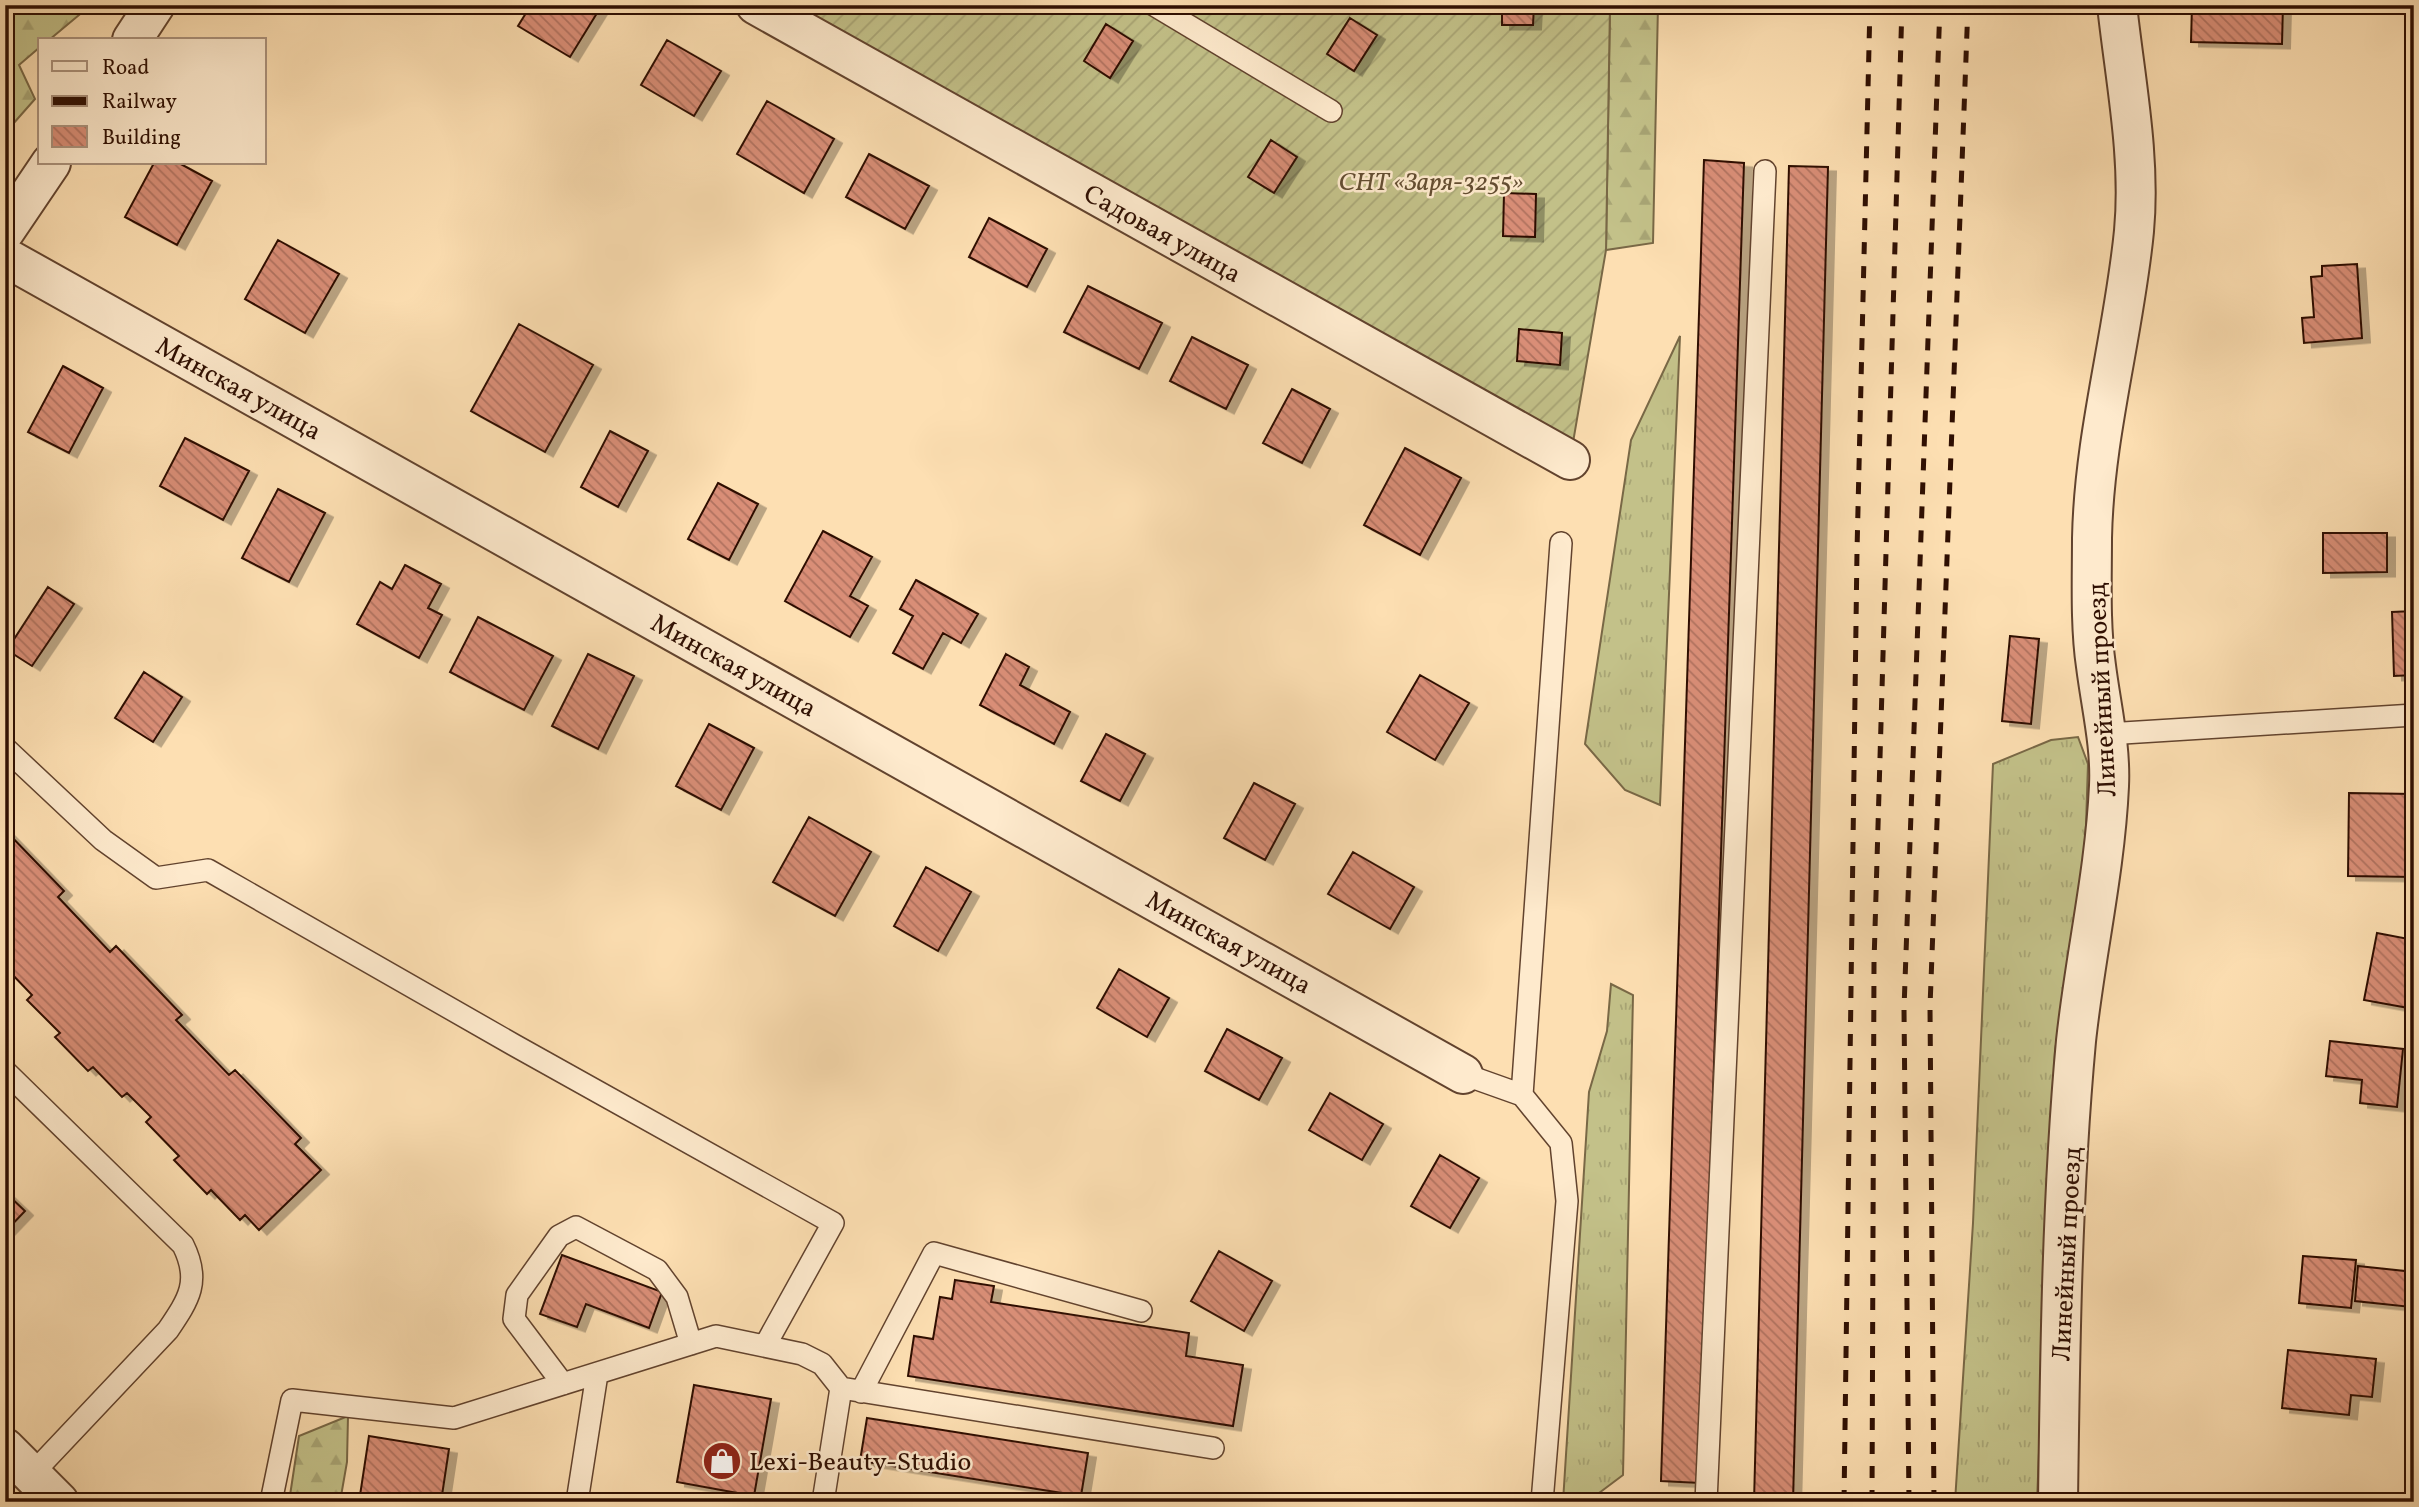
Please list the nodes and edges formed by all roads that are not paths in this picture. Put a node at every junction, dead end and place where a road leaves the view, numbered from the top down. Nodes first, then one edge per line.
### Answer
1 (155, 5) edge
2 (756, 5) edge
3 (1154, 5) edge
4 (2117, 5) edge
5 (133, 38) edge
6 (1331, 111) dead end
7 (50, 164) edge
8 (1765, 171) dead end
9 (5, 231) edge
10 (5, 257) edge
11 (1570, 460) dead end
12 (1561, 542) dead end
13 (2414, 715) edge
14 (2107, 734) junction
15 (5, 748) edge
16 (5, 1071) edge
17 (1463, 1073) joint
18 (1521, 1095) junction
19 (1142, 1311) dead end
20 (691, 1344) junction
21 (766, 1344) junction
22 (597, 1374) junction
23 (564, 1384) junction
24 (851, 1390) junction
25 (5, 1448) edge
26 (1213, 1448) dead end
27 (32, 1474) junction
28 (59, 1502) edge
29 (271, 1502) edge
30 (577, 1502) edge
31 (823, 1502) edge
32 (1542, 1502) edge
33 (1706, 1502) edge
34 (2058, 1502) edge

1 - 5 street
2 - 11 street, Садовая улица
3 - 6 lane
4 - 14 street, Линейный проезд
7 - 9 street
8 - 33 lane
10 - 17 street, Минская улица
12 - 18 lane
13 - 14 lane
14 - 34 street, Линейный проезд
15 - 21 lane
16 - 27 lane
17 - 18 lane
18 - 32 lane
19 - 24 lane
20 - 21 lane
20 - 22 lane
20 - 23 lane
21 - 24 lane
22 - 23 lane
22 - 30 lane
23 - 29 lane
24 - 26 lane
24 - 31 lane
25 - 27 street
27 - 28 street

